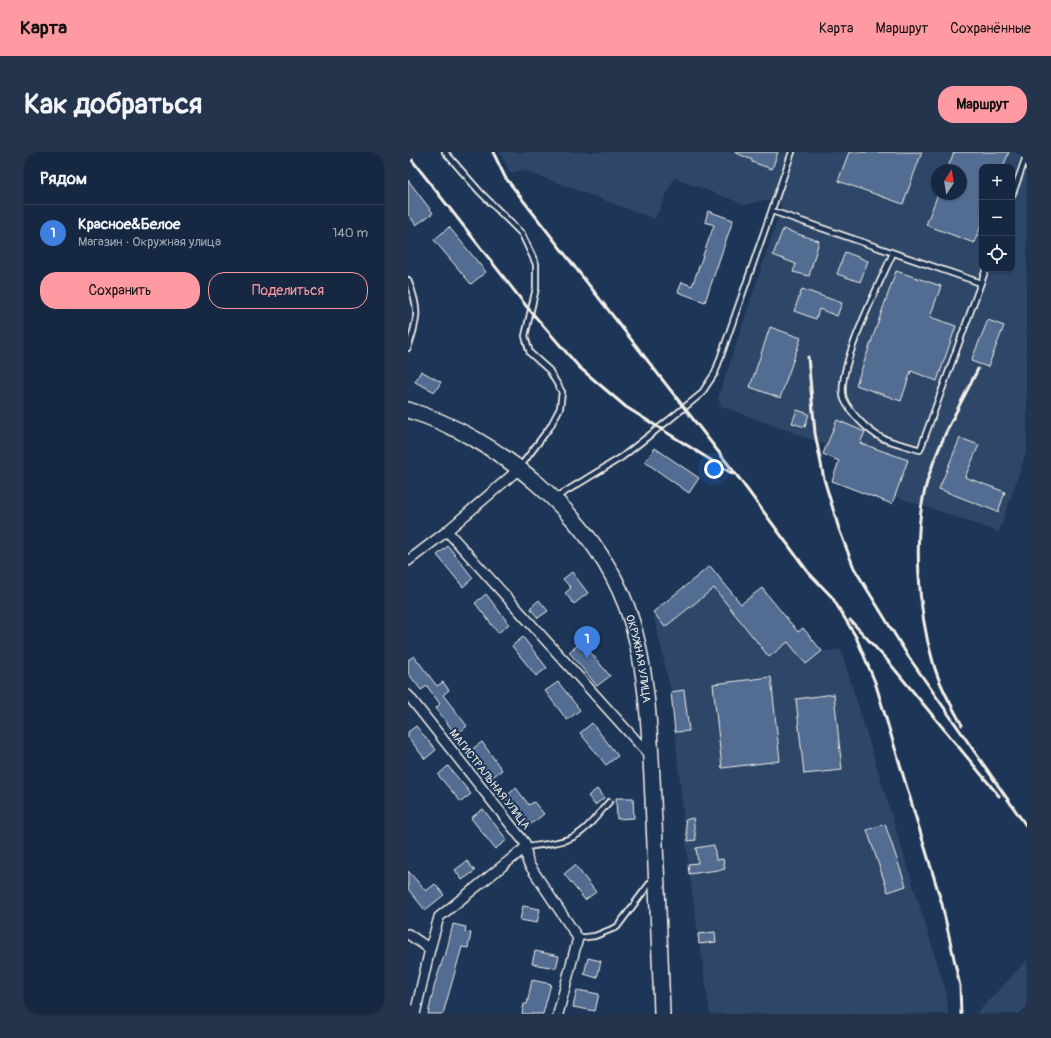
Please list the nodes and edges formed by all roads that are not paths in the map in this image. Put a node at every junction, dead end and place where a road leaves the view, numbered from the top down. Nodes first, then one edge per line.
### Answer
1 (445, 152) edge
2 (792, 152) edge
3 (1027, 154) edge
4 (1015, 188) edge
5 (772, 211) junction
6 (893, 253) junction
7 (985, 272) edge
8 (408, 280) edge
9 (981, 283) junction
10 (408, 348) edge
11 (408, 410) edge
12 (519, 469) junction
13 (554, 499) junction
14 (446, 531) junction
15 (408, 561) edge
16 (408, 695) edge
17 (651, 757) junction
18 (609, 802) dead end
19 (526, 847) junction
20 (656, 874) junction
21 (408, 934) edge
22 (578, 938) junction
23 (430, 949) junction
24 (413, 1012) edge
25 (558, 1014) edge
26 (662, 1014) edge

1 - 12 lane
2 - 5 lane
3 - 4 lane
5 - 6 lane
5 - 13 lane
6 - 9 lane
6 - 9 lane
7 - 9 lane
8 - 10 lane
11 - 12 highway, ОКРУЖНАЯ УЛИЦА
12 - 13 highway, ОКРУЖНАЯ УЛИЦА
12 - 14 street
13 - 17 highway, ОКРУЖНАЯ УЛИЦА
14 - 15 street
14 - 17 street
16 - 19 street, МАГИСТРАЛЬНАЯ УЛИЦА
17 - 20 highway, ОКРУЖНАЯ УЛИЦА
18 - 19 lane
19 - 22 street, МАГИСТРАЛЬНАЯ УЛИЦА
19 - 23 street
20 - 22 lane
20 - 26 highway, ОКРУЖНАЯ УЛИЦА
21 - 23 street
22 - 25 street
23 - 24 street

